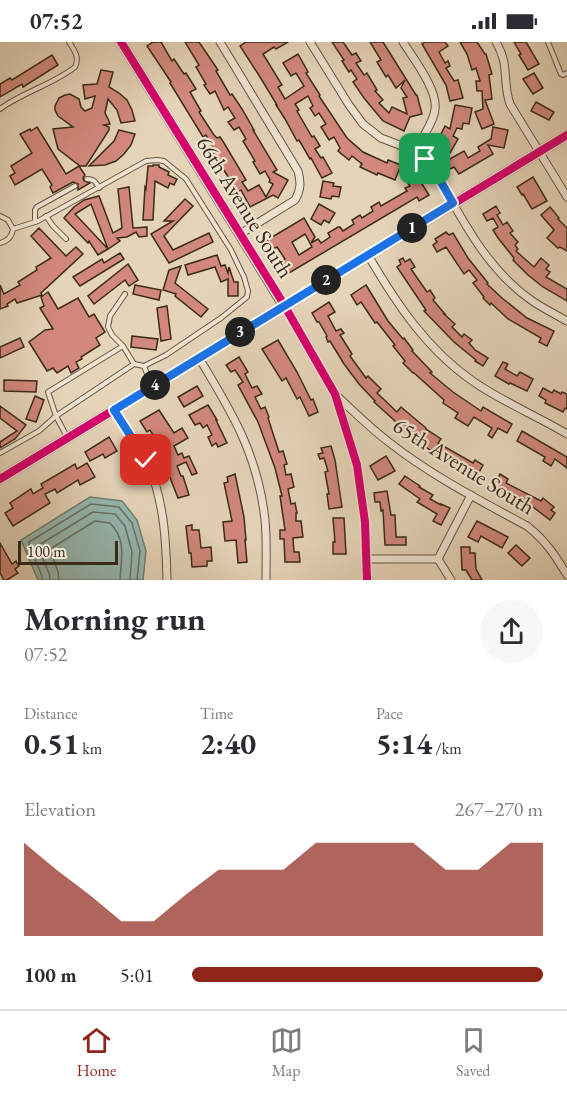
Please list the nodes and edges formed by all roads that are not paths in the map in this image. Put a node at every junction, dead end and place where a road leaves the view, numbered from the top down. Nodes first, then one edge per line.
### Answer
1 (69, 42) edge
2 (121, 42) edge
3 (220, 42) edge
4 (310, 42) edge
5 (403, 42) edge
6 (496, 42) edge
7 (548, 42) edge
8 (567, 73) edge
9 (0, 109) edge
10 (567, 135) edge
11 (415, 151) junction
12 (538, 151) junction
13 (87, 179) dead end
14 (75, 186) dead end
15 (99, 188) junction
16 (567, 197) edge
17 (453, 203) junction
18 (0, 216) edge
19 (46, 216) junction
20 (35, 222) junction
21 (13, 229) junction
22 (240, 234) junction
23 (66, 239) dead end
24 (0, 243) edge
25 (368, 255) junction
26 (124, 294) dead end
27 (284, 306) junction
28 (567, 321) edge
29 (123, 346) junction
30 (199, 358) junction
31 (134, 364) junction
32 (144, 366) junction
33 (152, 387) junction
34 (335, 394) junction
35 (114, 410) junction
36 (56, 416) junction
37 (567, 434) edge
38 (68, 438) junction
39 (0, 453) edge
40 (0, 479) edge
41 (471, 495) junction
42 (366, 559) junction
43 (438, 559) junction
44 (567, 575) edge
45 (167, 580) edge
46 (267, 580) edge
47 (367, 580) edge
48 (451, 580) edge

1 - 9 lane
2 - 22 street, 66th Avenue South
3 - 22 street
4 - 11 street
5 - 11 street
6 - 12 street
7 - 8 lane
10 - 12 street
11 - 17 street
12 - 16 street
12 - 17 street
13 - 15 lane
14 - 20 lane
15 - 19 lane
15 - 32 lane
17 - 25 street
17 - 28 street
18 - 21 lane
19 - 20 lane
19 - 23 lane
20 - 21 lane
21 - 24 lane
22 - 27 street, 66th Avenue South
25 - 27 street
25 - 37 street
26 - 29 lane
27 - 30 street
27 - 34 street, 66th Avenue South
29 - 31 lane
29 - 36 lane
30 - 33 street
30 - 46 street
31 - 32 lane
31 - 36 lane
32 - 33 lane
33 - 35 street
34 - 41 street, 65th Avenue South
34 - 42 street
35 - 38 street
35 - 45 street
36 - 38 lane
36 - 39 lane
38 - 40 street
41 - 43 street
41 - 44 street, 65th Avenue South
42 - 43 street
42 - 47 street
43 - 48 street

